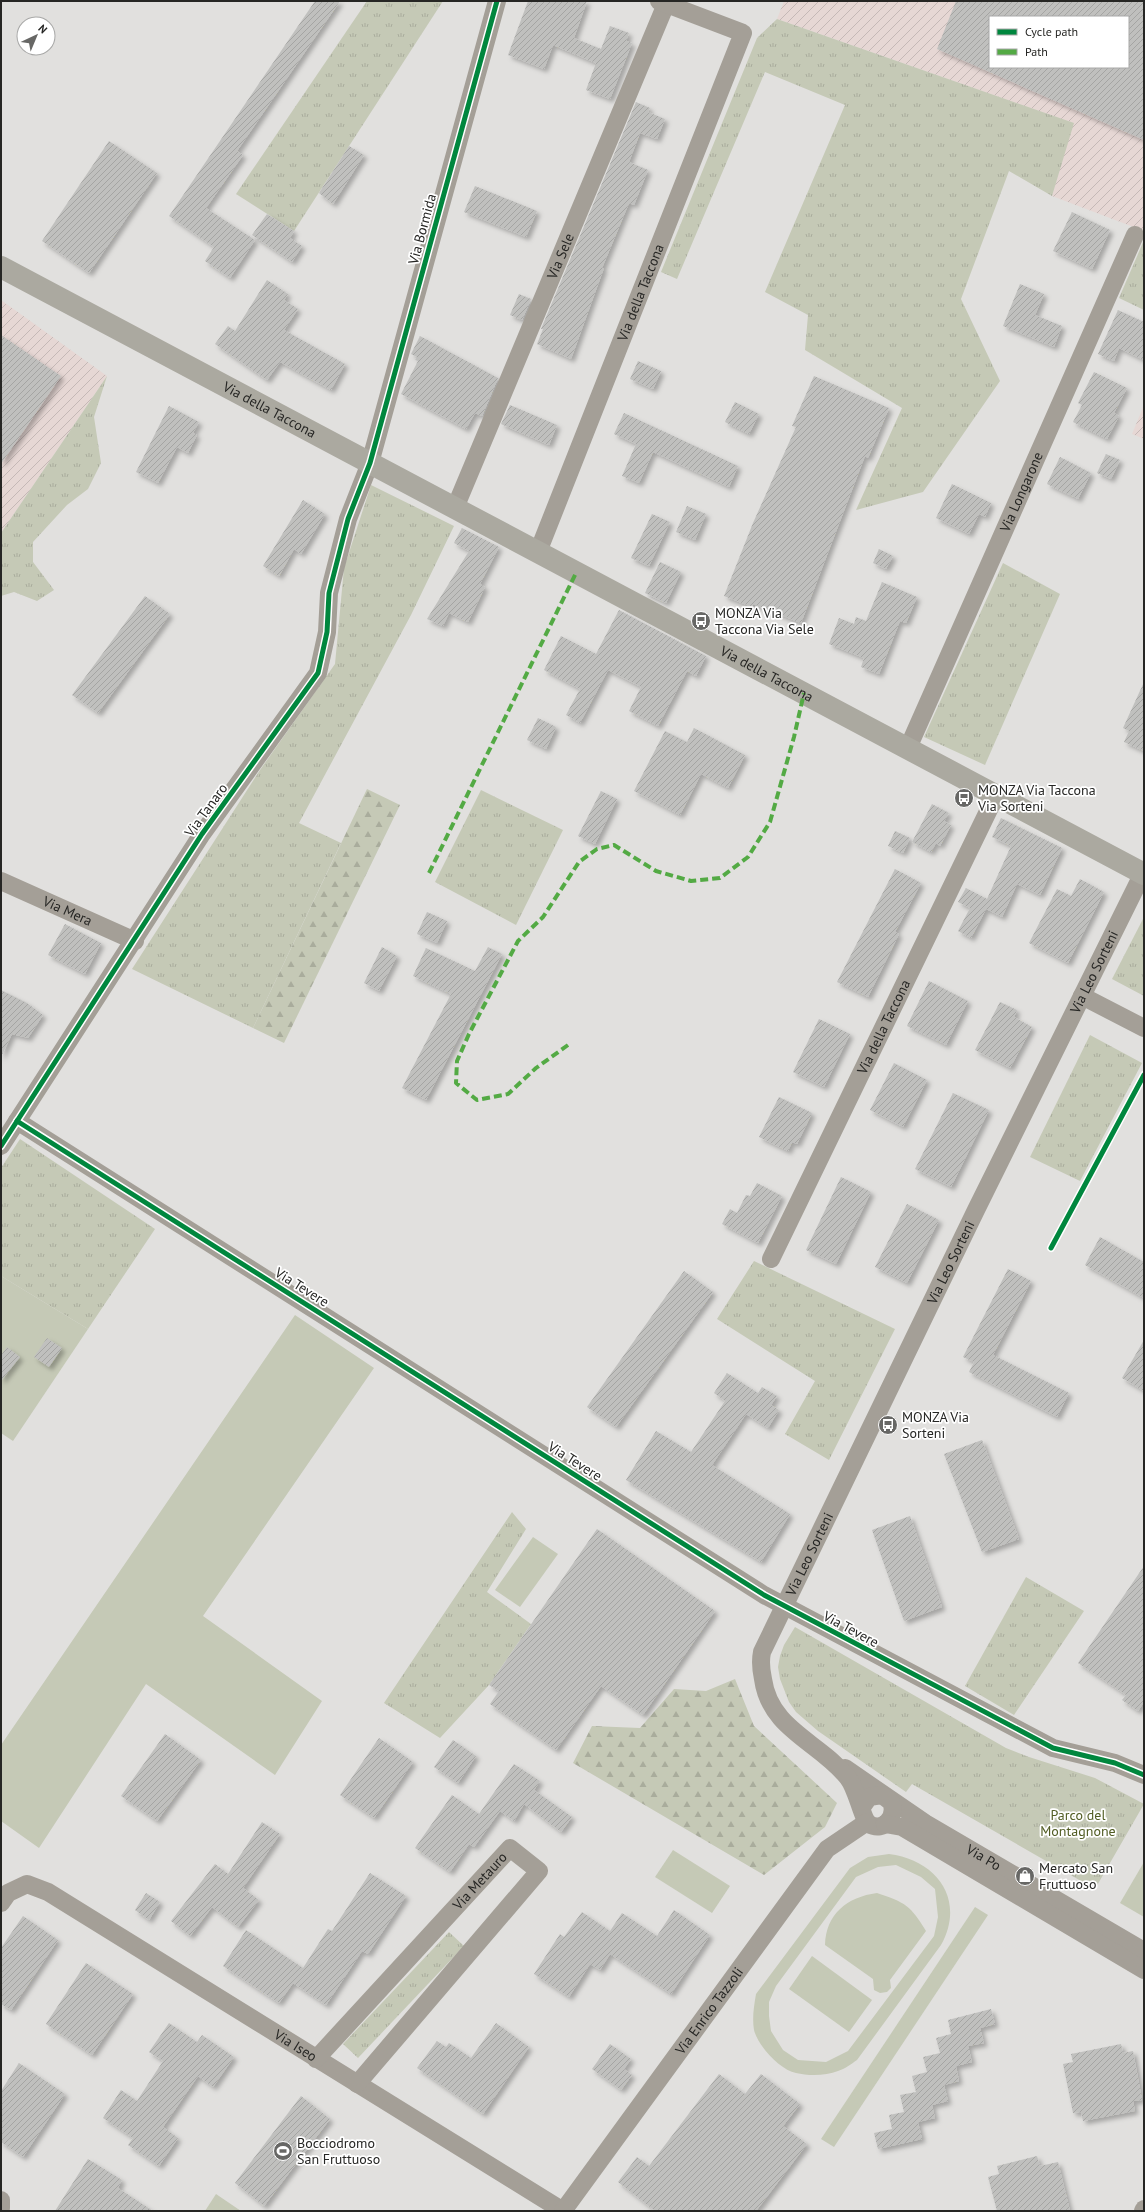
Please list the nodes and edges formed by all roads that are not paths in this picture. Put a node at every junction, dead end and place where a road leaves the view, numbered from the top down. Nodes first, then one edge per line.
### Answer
1 (497, 1) edge
2 (663, 2) edge
3 (1135, 235) dead end
4 (1, 267) edge
5 (370, 463) junction
6 (455, 508) junction
7 (538, 552) junction
8 (908, 748) junction
9 (996, 795) junction
10 (1143, 873) edge
11 (1, 881) edge
12 (135, 941) junction
13 (1082, 996) junction
14 (1144, 1028) edge
15 (17, 1120) junction
16 (1, 1146) edge
17 (771, 1260) dead end
18 (783, 1605) junction
19 (830, 1760) junction
20 (1144, 1775) edge
21 (887, 1797) junction
22 (864, 1814) junction
23 (885, 1824) junction
24 (1, 1903) edge
25 (1144, 1951) edge
26 (1144, 1970) edge
27 (316, 2059) junction
28 (357, 2084) junction
29 (1, 2200) edge
30 (1, 2208) edge
31 (563, 2211) edge

1 - 5 street, Via Bormida
2 - 6 street, Via Sele
2 - 7 street, Via della Taccona
3 - 8 street, Via Longarone
4 - 5 main road, Via della Taccona
5 - 6 main road, Via della Taccona
5 - 12 street, Via Tanaro
6 - 7 main road, Via della Taccona
7 - 8 main road, Via della Taccona
8 - 9 main road, Via della Taccona
9 - 10 main road, Via della Taccona
9 - 17 street, Via della Taccona
10 - 13 street, Via Leo Sorteni
11 - 12 street, Via Mera
12 - 15 street, Via Tanaro
13 - 14 street
13 - 18 street, Via Leo Sorteni
15 - 16 street, Via Tanaro
15 - 18 street, Via Tevere
18 - 19 street, Via Leo Sorteni
18 - 20 street, Via Tevere
19 - 21 street, Via Po
19 - 22 street
21 - 22 street
21 - 23 street
21 - 25 street, Via Po
22 - 23 street
22 - 31 street, Via Enrico Tazzoli
23 - 26 street, Via Po
24 - 27 street, Via Iseo
27 - 28 street, Via Iseo
27 - 28 street, Via Metauro
28 - 31 street, Via Iseo
29 - 30 street

